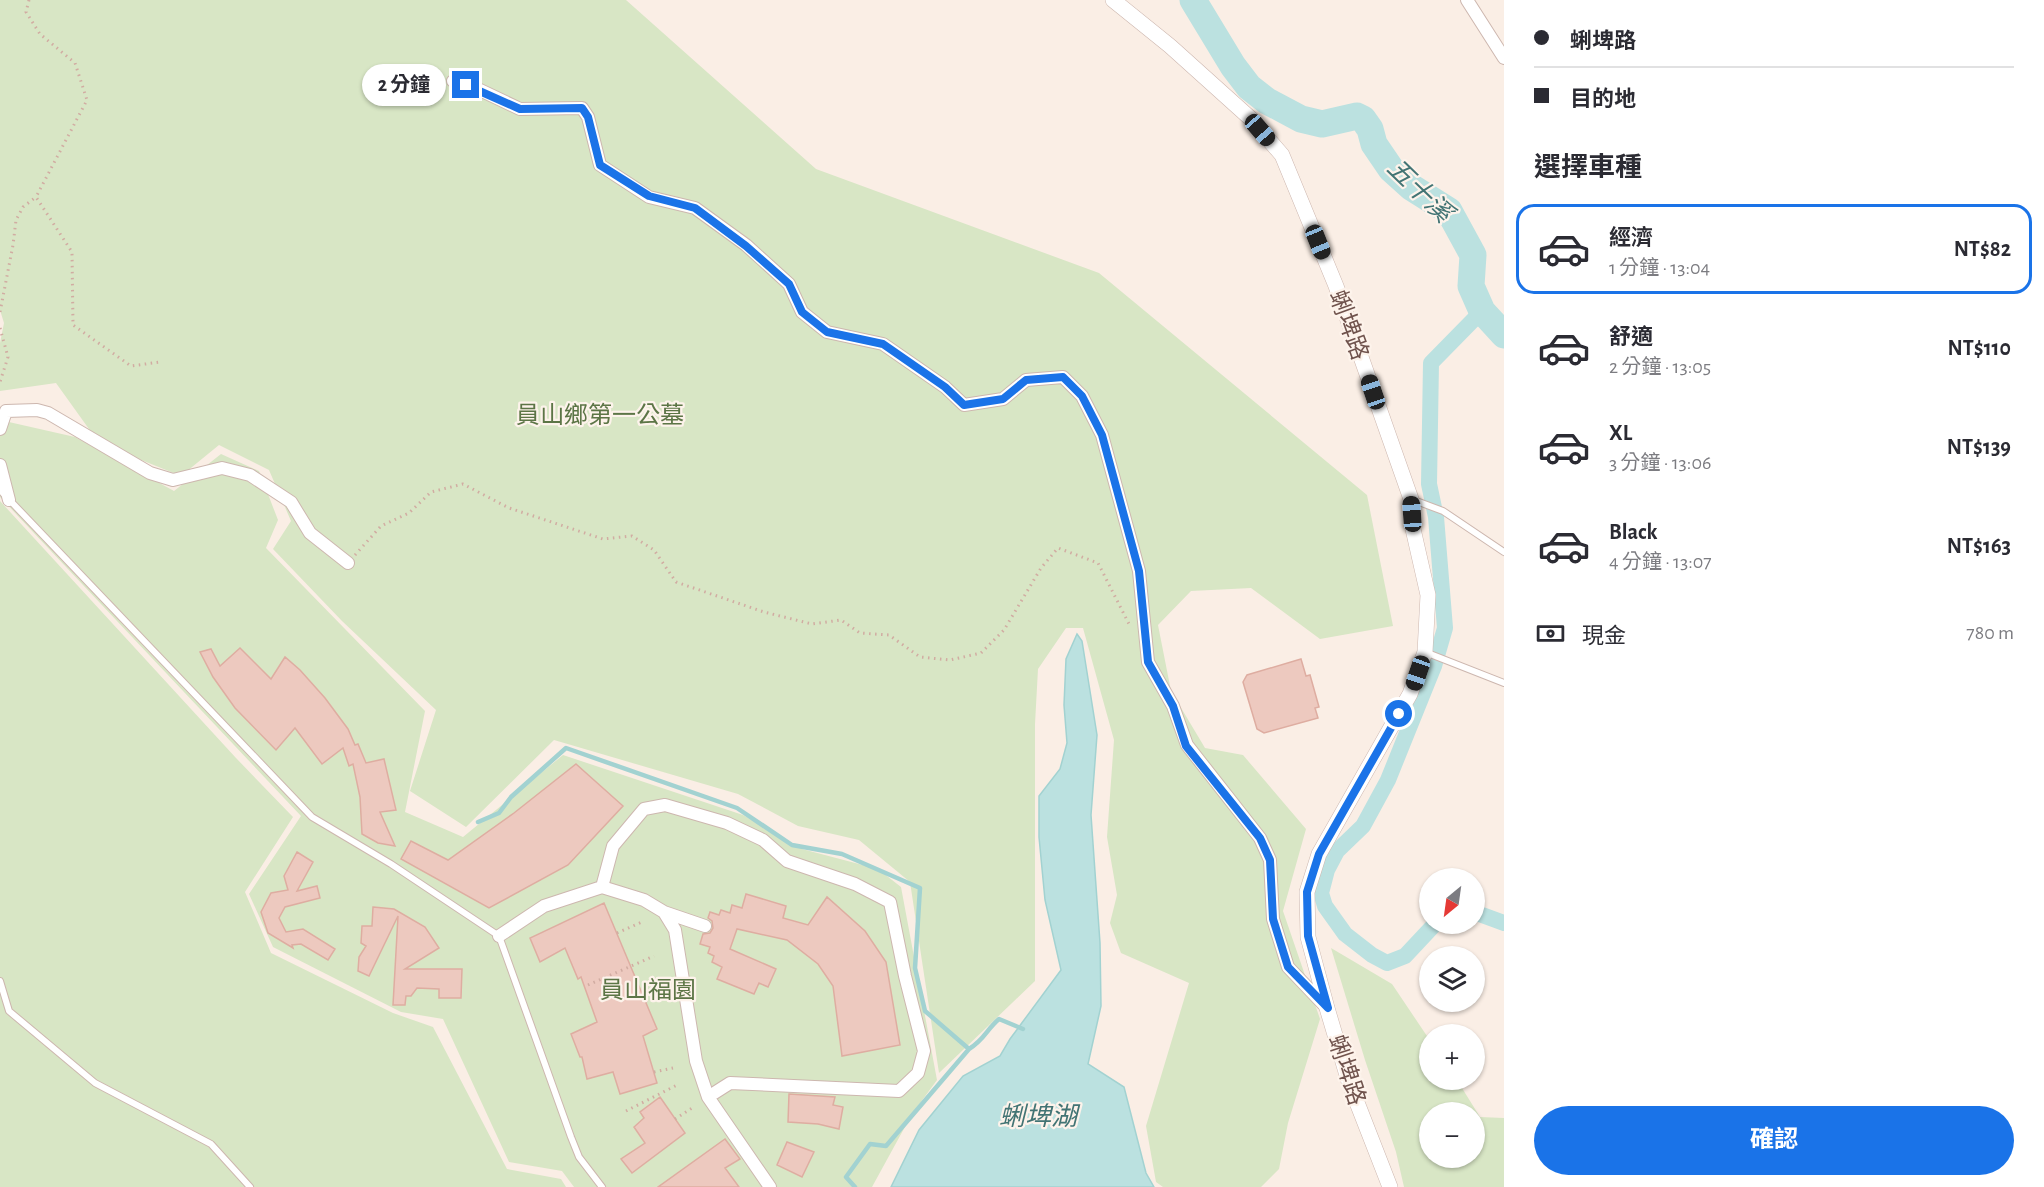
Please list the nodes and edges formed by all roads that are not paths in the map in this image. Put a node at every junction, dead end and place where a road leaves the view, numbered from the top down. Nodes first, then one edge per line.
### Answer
1 (1113, 0) edge
2 (1467, 0) edge
3 (1504, 58) edge
4 (453, 81) dead end
5 (0, 429) edge
6 (0, 465) edge
7 (0, 490) edge
8 (1411, 499) junction
9 (9, 500) junction
10 (1504, 552) edge
11 (348, 563) road end
12 (1425, 652) junction
13 (1504, 683) edge
14 (602, 887) junction
15 (664, 912) junction
16 (705, 926) dead end
17 (499, 936) junction
18 (0, 981) edge
19 (1328, 1008) junction
20 (708, 1096) junction
21 (250, 1187) edge
22 (602, 1187) edge
23 (770, 1187) edge
24 (1390, 1187) edge

1 - 8 street, 蜊埤路
2 - 3 street
4 - 19 street
5 - 11 street
6 - 9 street
7 - 9 lane
8 - 10 lane
8 - 12 street, 蜊埤路
9 - 17 lane
12 - 13 lane
12 - 19 street, 蜊埤路
14 - 15 street
14 - 17 street
14 - 20 street
15 - 16 street
15 - 20 street
17 - 22 lane
18 - 21 lane
19 - 24 street, 蜊埤路
20 - 23 street

